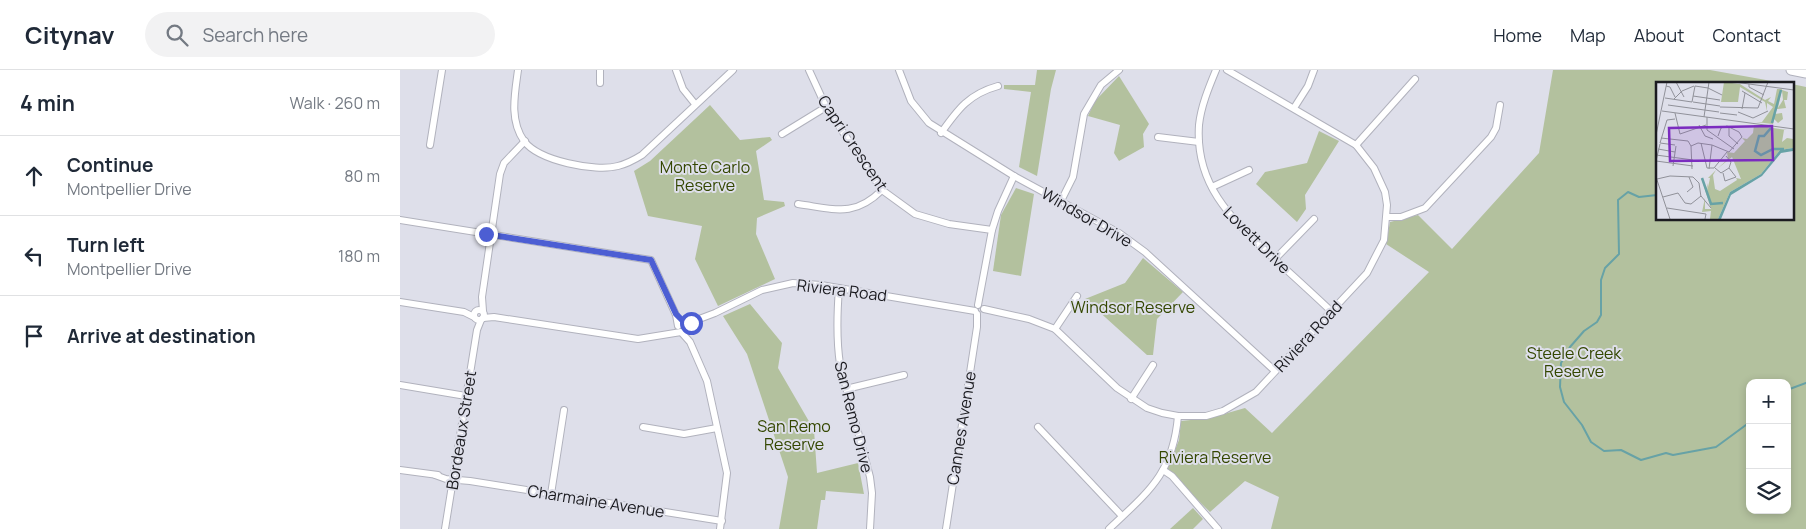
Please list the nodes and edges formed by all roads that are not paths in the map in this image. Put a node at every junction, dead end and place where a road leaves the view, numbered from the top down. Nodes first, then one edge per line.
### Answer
1 (442, 70) edge
2 (518, 70) edge
3 (600, 70) edge
4 (676, 70) edge
5 (733, 70) edge
6 (809, 70) edge
7 (899, 70) edge
8 (1118, 70) edge
9 (1216, 70) edge
10 (1227, 70) edge
11 (1314, 70) edge
12 (1791, 70) edge
13 (1806, 73) edge
14 (1415, 79) dead end
15 (600, 83) dead end
16 (998, 86) dead end
17 (694, 104) junction
18 (1500, 105) dead end
19 (826, 107) junction
20 (1294, 108) junction
21 (941, 133) junction
22 (782, 134) dead end
23 (1158, 137) dead end
24 (524, 141) junction
25 (1199, 142) junction
26 (430, 145) dead end
27 (1356, 145) junction
28 (1249, 170) dead end
29 (1014, 176) junction
30 (1212, 187) junction
31 (882, 190) junction
32 (1061, 201) junction
33 (798, 204) dead end
34 (1388, 217) junction
35 (1314, 219) dead end
36 (400, 220) edge
37 (992, 230) junction
38 (490, 234) junction
39 (1275, 259) junction
40 (837, 288) junction
41 (1077, 296) dead end
42 (400, 302) edge
43 (980, 310) junction
44 (1332, 311) junction
45 (479, 315) junction
46 (683, 328) junction
47 (1055, 329) junction
48 (1153, 365) dead end
49 (1276, 371) junction
50 (904, 375) dead end
51 (400, 385) edge
52 (846, 389) junction
53 (466, 396) junction
54 (1131, 398) junction
55 (564, 410) dead end
56 (1178, 416) junction
57 (643, 427) dead end
58 (1038, 427) dead end
59 (717, 428) junction
60 (400, 470) edge
61 (1162, 472) junction
62 (453, 478) junction
63 (550, 494) junction
64 (1122, 516) junction
65 (722, 520) junction
66 (445, 529) edge
67 (720, 529) edge
68 (870, 529) edge
69 (946, 529) edge
70 (1109, 529) edge
71 (1218, 529) edge

1 - 26 street
2 - 24 street
3 - 15 street
4 - 17 street
5 - 17 street
6 - 19 street, Capri Crescent
7 - 21 street, Windsor Drive
8 - 32 street
9 - 25 street, Lovett Drive
10 - 20 street, Riviera Road
11 - 20 street
12 - 13 main road
14 - 27 street
16 - 21 street
17 - 24 street
18 - 34 street
19 - 22 street
19 - 31 street, Capri Crescent
20 - 27 street, Riviera Road
21 - 29 street, Windsor Drive
23 - 25 street
24 - 38 street, Bordeaux Street
25 - 30 street, Lovett Drive
27 - 34 street, Riviera Road
28 - 30 street
29 - 32 street, Windsor Drive
29 - 37 street, Cannes Avenue
30 - 39 street, Lovett Drive
31 - 33 street
31 - 37 street, Capri Crescent
32 - 49 street, Windsor Drive
34 - 44 street, Riviera Road
35 - 39 street
36 - 38 street
37 - 43 street, Cannes Avenue
38 - 45 street, Bordeaux Street
38 - 46 street
39 - 44 street, Lovett Drive
40 - 43 street, Riviera Road
40 - 46 street, Riviera Road
40 - 52 street, San Remo Drive
41 - 47 street
42 - 45 street, Riviera Road
43 - 47 street, Riviera Road
43 - 69 street, Cannes Avenue
44 - 49 street, Riviera Road
45 - 46 street, Riviera Road
45 - 53 street, Bordeaux Street
46 - 59 street
47 - 54 street, Riviera Road
48 - 54 street
49 - 56 street, Riviera Road
50 - 52 street
51 - 53 street
52 - 68 street, San Remo Drive
53 - 62 street, Bordeaux Street
54 - 56 street, Riviera Road
55 - 63 street
56 - 61 street
57 - 59 street
58 - 64 street
59 - 65 street
60 - 62 street, Charmaine Avenue
61 - 64 street
61 - 71 street
62 - 63 street, Charmaine Avenue
62 - 66 street, Bordeaux Street
63 - 65 street, Charmaine Avenue
64 - 70 street
65 - 67 street

